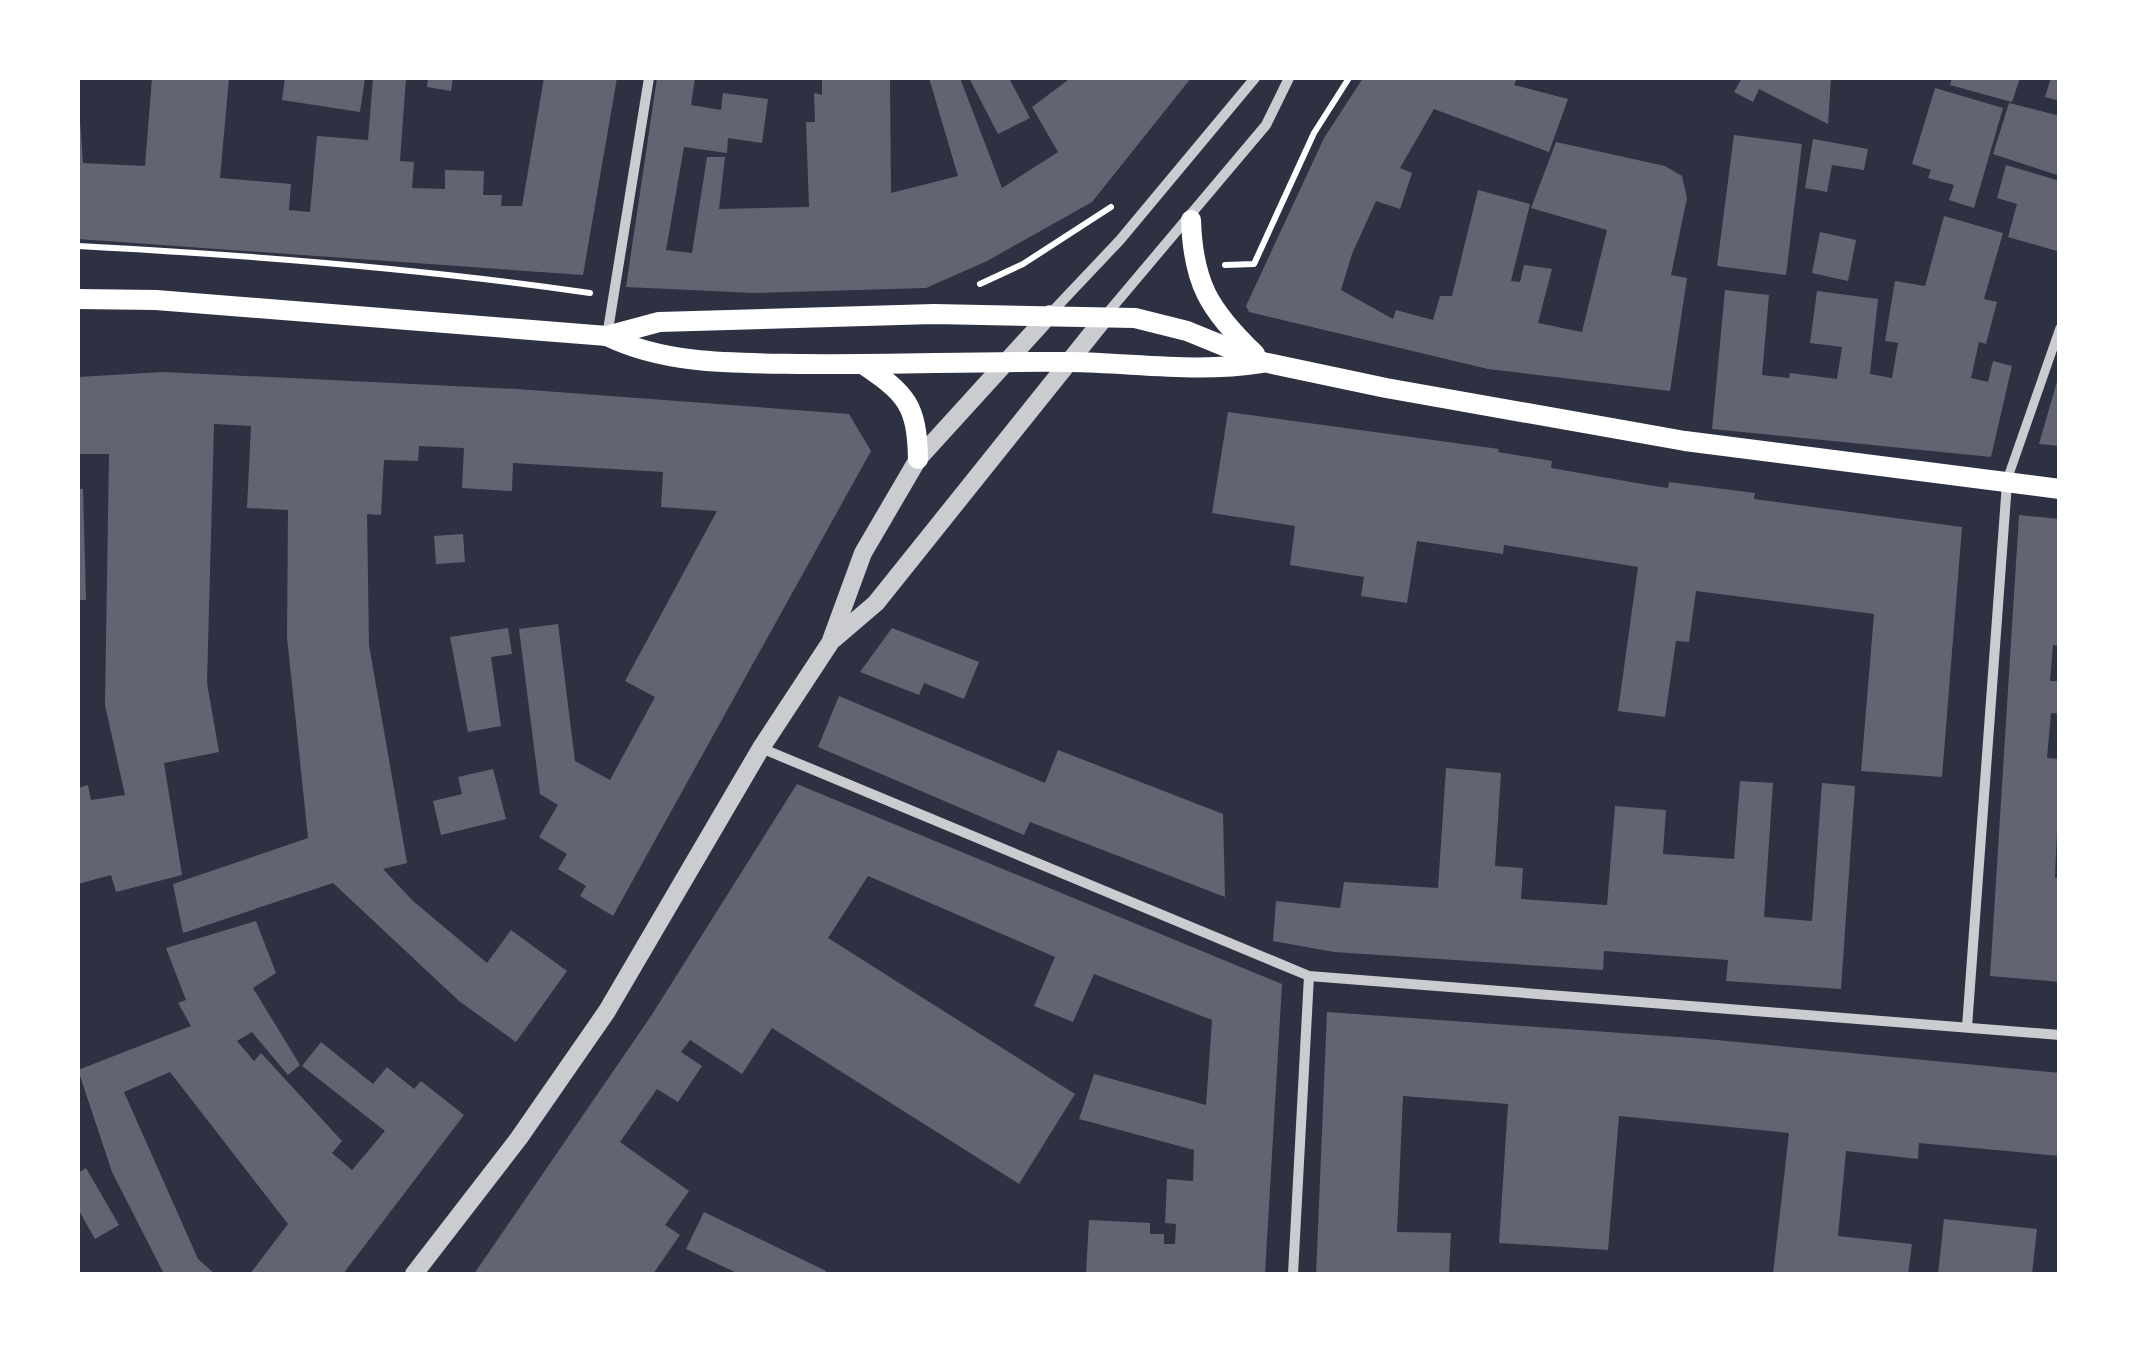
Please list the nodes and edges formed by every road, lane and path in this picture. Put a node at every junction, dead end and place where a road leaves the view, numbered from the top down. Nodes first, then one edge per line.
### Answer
1 (649, 78) edge
2 (1255, 78) edge
3 (1289, 78) edge
4 (1349, 78) edge
5 (1124, 196) dead end
6 (1190, 220) junction
7 (78, 246) edge
8 (1216, 266) dead end
9 (975, 287) dead end
10 (612, 296) junction
11 (78, 299) edge
12 (1050, 314) junction
13 (1104, 317) junction
14 (2060, 328) edge
15 (607, 336) junction
16 (1006, 362) junction
17 (1070, 362) junction
18 (1263, 362) junction
19 (864, 364) junction
20 (918, 459) junction
21 (2007, 483) junction
22 (2060, 489) edge
23 (830, 643) junction
24 (761, 748) junction
25 (1309, 976) junction
26 (1968, 1027) junction
27 (2060, 1036) edge
28 (414, 1274) edge
29 (1292, 1274) edge

1 - 10 street
2 - 12 street
3 - 6 street
4 - 8 path
5 - 9 path
6 - 13 street
6 - 18 main road
7 - 10 path
10 - 15 street
11 - 15 main road
12 - 13 main road
12 - 15 main road
12 - 16 street
13 - 17 street
13 - 18 main road
14 - 21 street
15 - 19 main road
16 - 17 main road
16 - 19 main road
16 - 20 street
17 - 18 main road
17 - 23 street
18 - 21 main road
19 - 20 main road
20 - 23 street
21 - 22 main road
21 - 26 street
23 - 24 street
24 - 25 street
24 - 28 street
25 - 26 street
25 - 29 street
26 - 27 street

